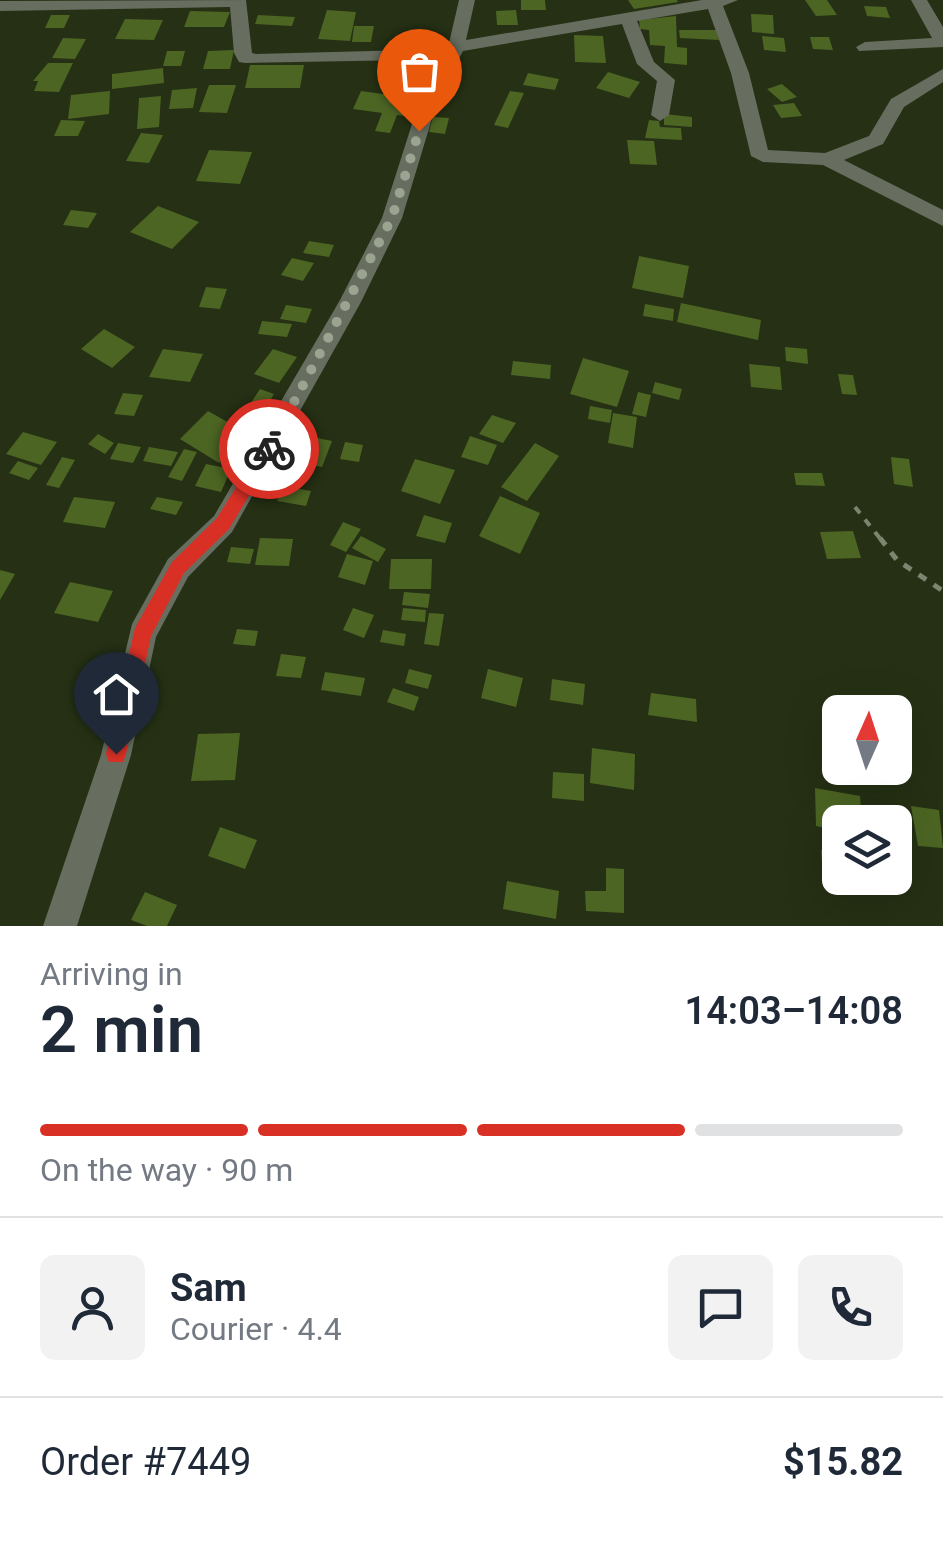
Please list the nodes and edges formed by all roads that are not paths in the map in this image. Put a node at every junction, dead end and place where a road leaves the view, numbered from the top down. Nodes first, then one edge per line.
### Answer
1 (467, 0) edge
2 (918, 0) edge
3 (238, 1) edge
4 (722, 2) edge
5 (0, 6) edge
6 (628, 18) junction
7 (943, 42) edge
8 (865, 47) dead end
9 (456, 48) junction
10 (943, 74) edge
11 (660, 116) dead end
12 (827, 159) junction
13 (943, 220) edge
14 (60, 926) edge

1 - 9 street
2 - 7 street
3 - 5 street
3 - 9 street
4 - 6 street
4 - 12 street
6 - 9 street
6 - 11 street
7 - 8 street
9 - 14 street
10 - 12 street
12 - 13 street

